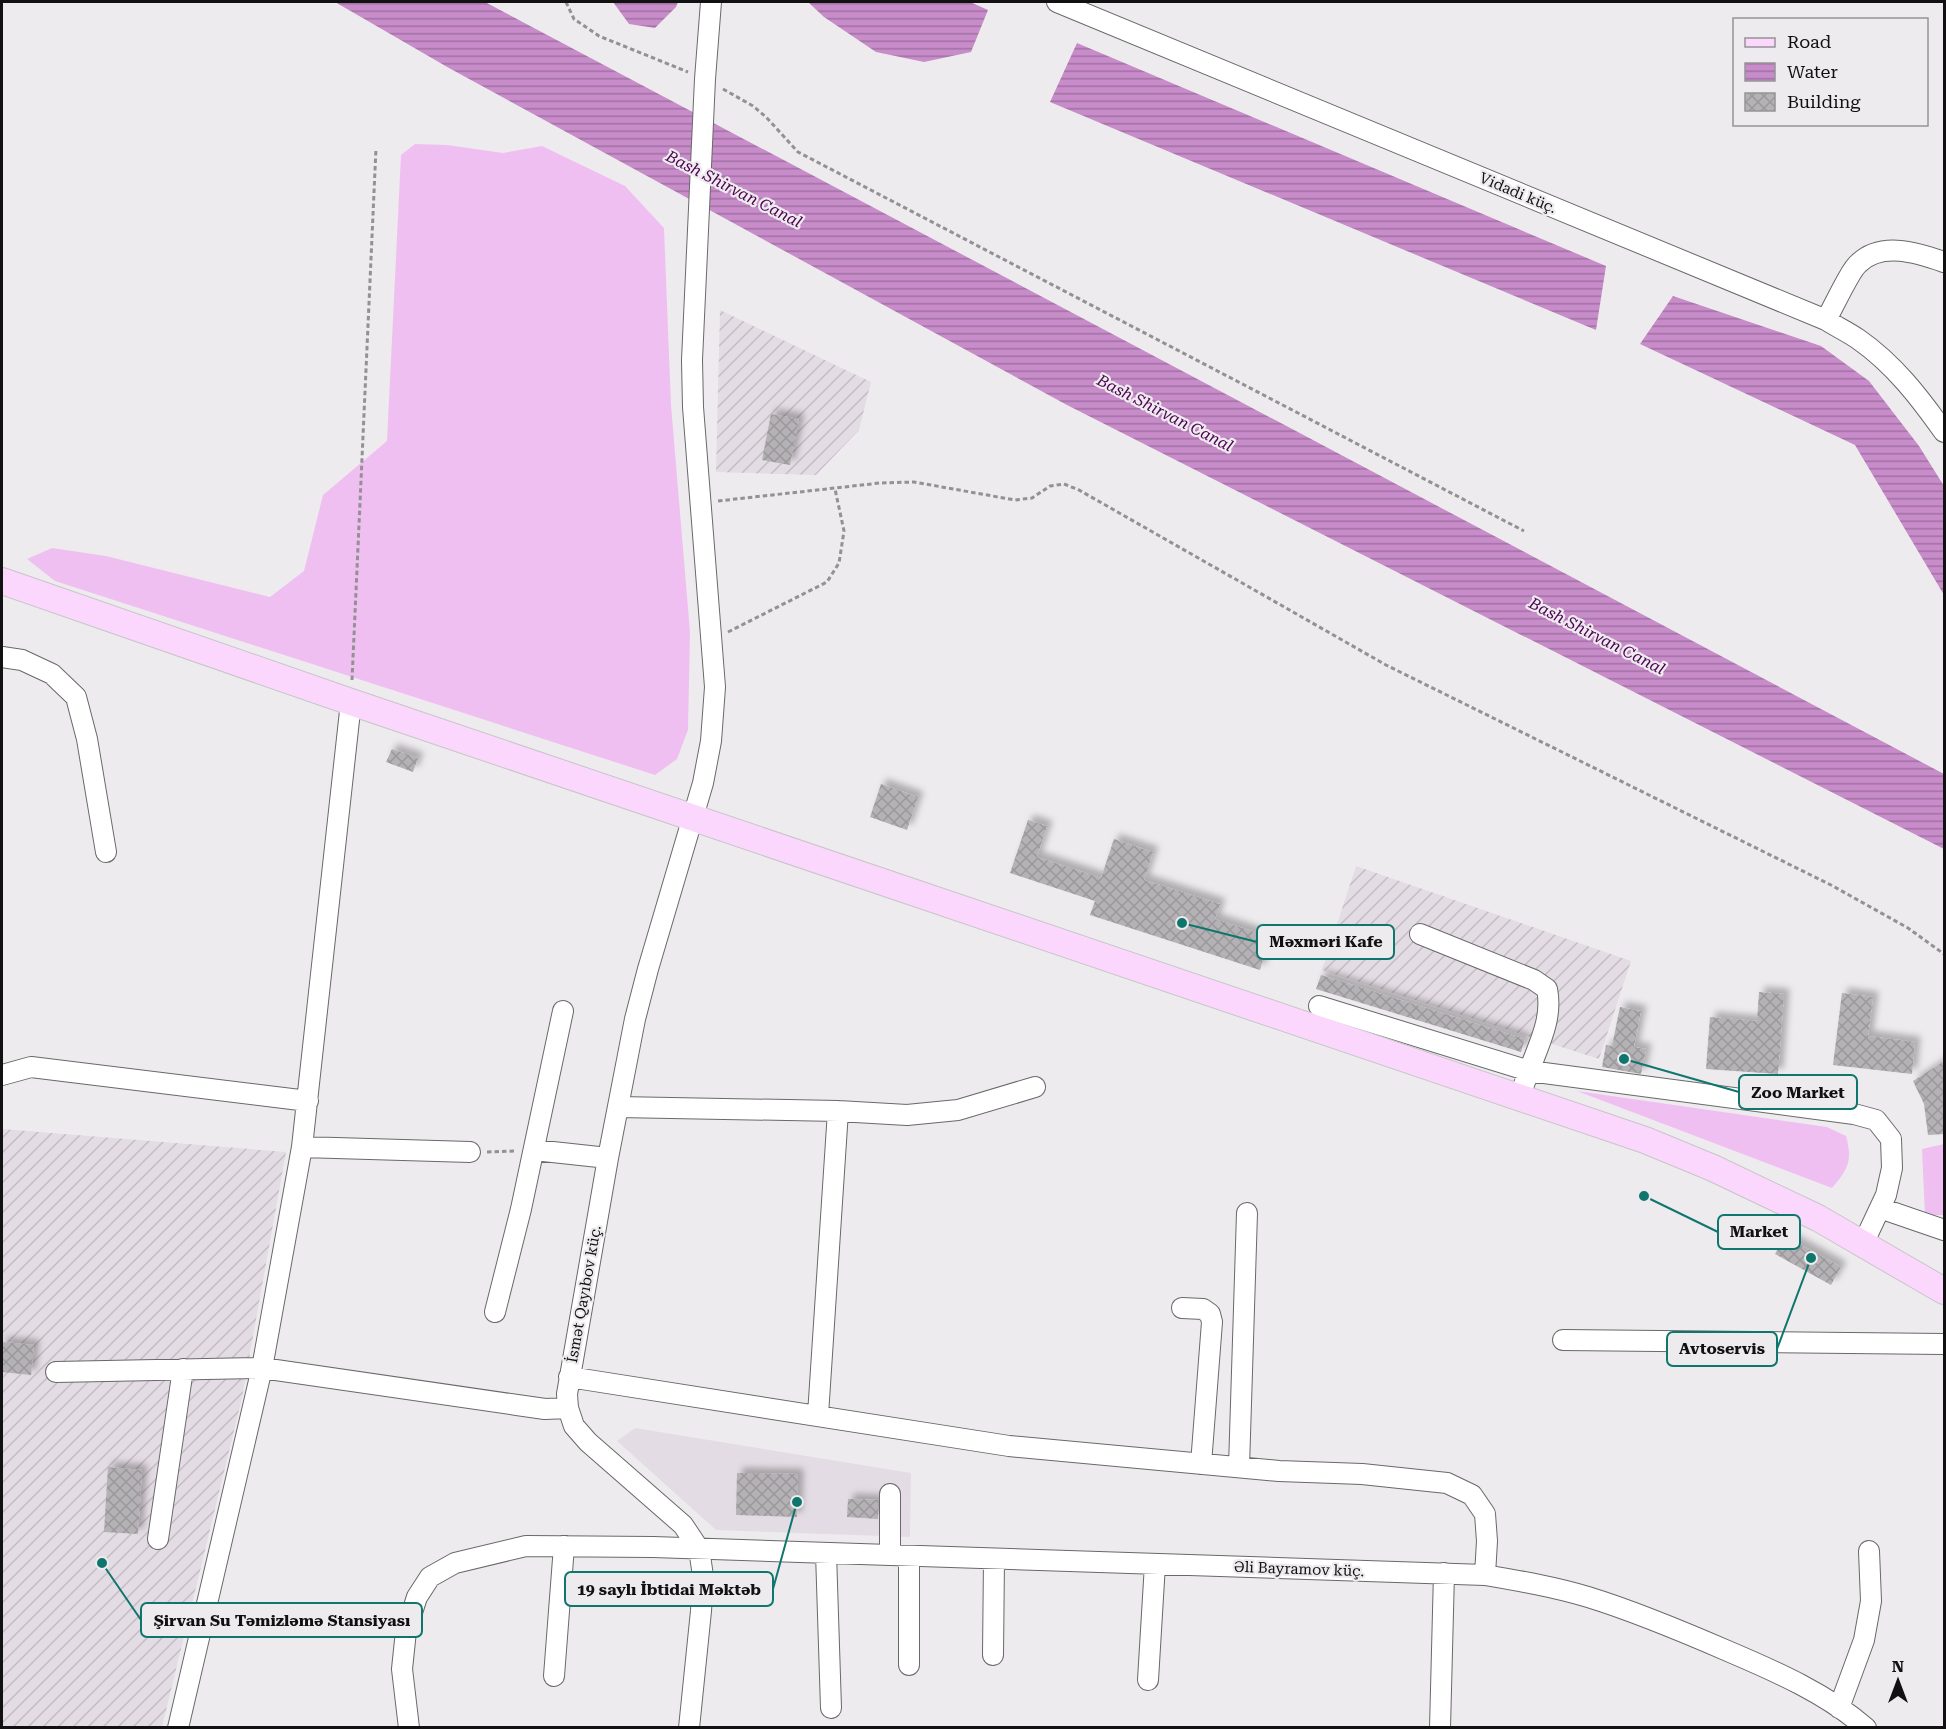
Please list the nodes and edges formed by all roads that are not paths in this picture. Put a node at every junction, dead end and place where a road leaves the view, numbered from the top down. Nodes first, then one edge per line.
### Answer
1 (711, 2) edge
2 (1057, 2) edge
3 (1944, 262) edge
4 (1826, 320) junction
5 (1944, 432) edge
6 (2, 581) edge
7 (2, 657) edge
8 (351, 702) junction
9 (693, 818) junction
10 (106, 852) dead end
11 (1420, 934) dead end
12 (1319, 1006) dead end
13 (563, 1011) dead end
14 (1529, 1071) junction
15 (2, 1075) edge
16 (1035, 1087) dead end
17 (1519, 1098) junction
18 (308, 1101) junction
19 (618, 1107) junction
20 (838, 1111) junction
21 (302, 1147) junction
22 (534, 1150) junction
23 (470, 1152) road end
24 (608, 1158) junction
25 (1880, 1208) junction
26 (1247, 1213) dead end
27 (1944, 1230) edge
28 (1863, 1244) junction
29 (1944, 1291) edge
30 (1182, 1308) dead end
31 (495, 1312) dead end
32 (1563, 1340) dead end
33 (1944, 1344) edge
34 (262, 1368) junction
35 (183, 1369) junction
36 (56, 1372) dead end
37 (569, 1377) junction
38 (568, 1408) junction
39 (818, 1415) junction
40 (1201, 1464) junction
41 (1239, 1467) junction
42 (890, 1494) dead end
43 (158, 1539) dead end
44 (564, 1546) junction
45 (699, 1549) junction
46 (1869, 1551) dead end
47 (826, 1553) junction
48 (899, 1555) junction
49 (994, 1559) junction
50 (1155, 1564) junction
51 (1444, 1573) junction
52 (1485, 1575) junction
53 (993, 1655) dead end
54 (909, 1665) dead end
55 (554, 1676) dead end
56 (1149, 1680) dead end
57 (831, 1708) dead end
58 (1839, 1708) junction
59 (178, 1728) edge
60 (409, 1728) edge
61 (689, 1728) edge
62 (1440, 1728) edge
63 (1866, 1728) edge

1 - 9 street, İsmət Qayıbov küç.
2 - 4 street, Vidadi küç.
3 - 4 street
4 - 5 street, Vidadi küç.
6 - 8 main road
7 - 10 street
8 - 9 main road
8 - 18 street
9 - 17 main road
9 - 19 street, İsmət Qayıbov küç.
11 - 14 street
12 - 14 street
13 - 22 street
14 - 17 street
14 - 25 street
15 - 18 street
16 - 20 street
17 - 28 main road
18 - 21 street
19 - 20 street
19 - 24 street, İsmət Qayıbov küç.
20 - 39 street
21 - 23 street
21 - 34 street
22 - 24 street
22 - 31 street
24 - 37 street, İsmət Qayıbov küç.
25 - 27 street
25 - 28 street
26 - 41 street
28 - 29 main road
30 - 40 street
32 - 33 street
34 - 35 street
34 - 38 street
34 - 59 street
35 - 36 street
35 - 43 street
37 - 38 street, İsmət Qayıbov küç.
37 - 39 street
38 - 45 street, İsmət Qayıbov küç.
39 - 40 street
40 - 41 street
41 - 52 street
42 - 48 street
44 - 45 street, Əli Bayramov küç.
44 - 55 street
44 - 60 street, Əli Bayramov küç.
45 - 47 street, Əli Bayramov küç.
45 - 61 street, İsmət Qayıbov küç.
46 - 58 street
47 - 48 street, Əli Bayramov küç.
47 - 57 street
48 - 49 street, Əli Bayramov küç.
48 - 54 street
49 - 50 street, Əli Bayramov küç.
49 - 53 street
50 - 51 street, Əli Bayramov küç.
50 - 56 street
51 - 52 street, Əli Bayramov küç.
51 - 62 street
52 - 58 street, Əli Bayramov küç.
58 - 63 street, Əli Bayramov küç.

